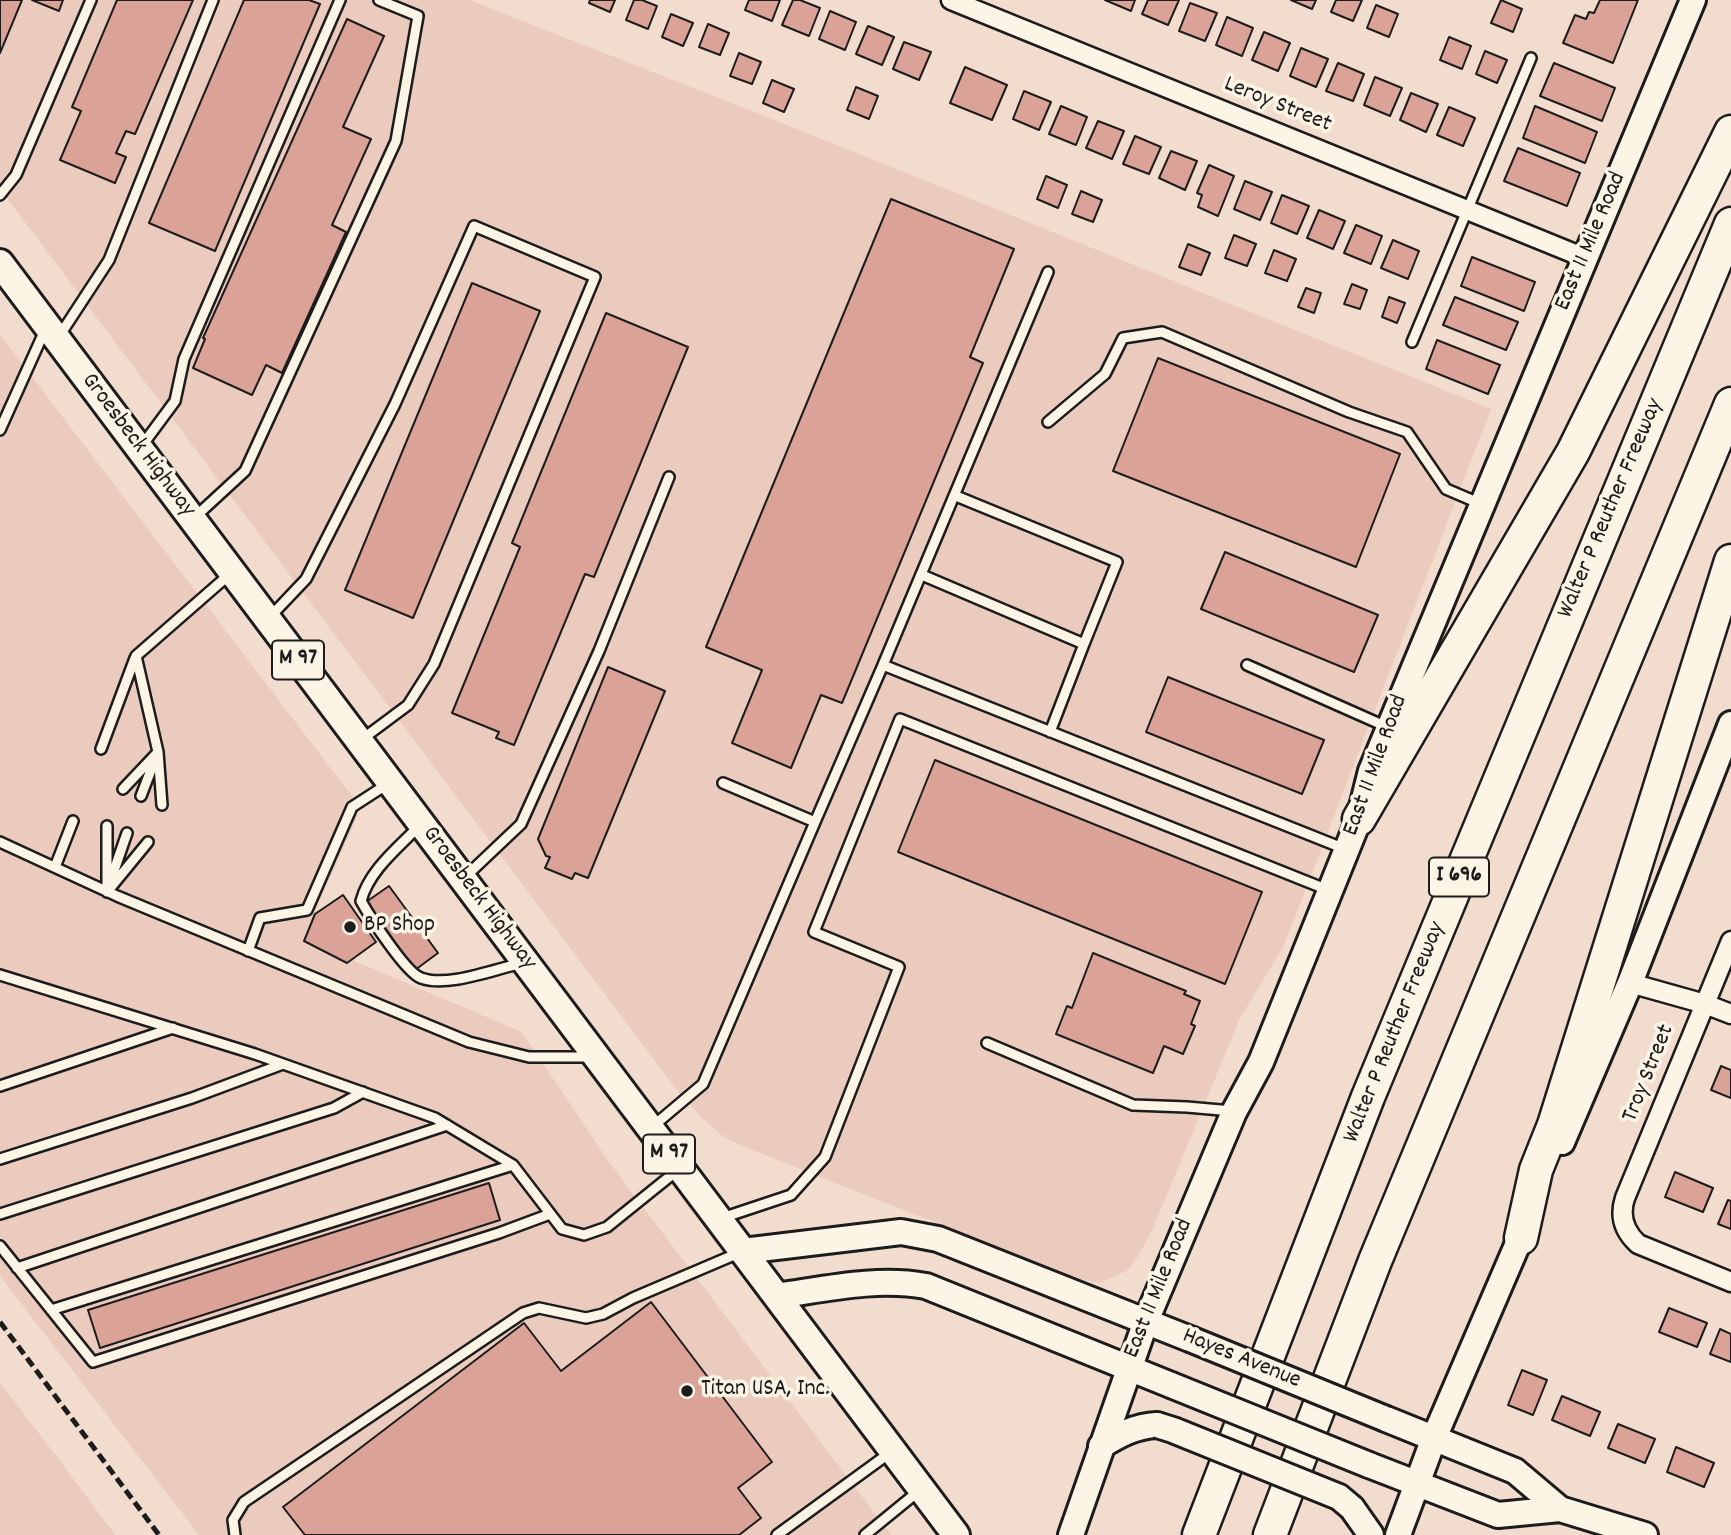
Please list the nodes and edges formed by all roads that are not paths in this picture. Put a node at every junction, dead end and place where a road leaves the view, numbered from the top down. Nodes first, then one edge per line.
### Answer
1 (91, 0) edge
2 (213, 0) edge
3 (341, 0) edge
4 (379, 0) edge
5 (951, 0) edge
6 (1693, 0) edge
7 (1531, 58) dead end
8 (1731, 132) edge
9 (0, 195) edge
10 (1467, 210) junction
11 (1731, 224) edge
12 (1586, 258) junction
13 (2, 270) edge
14 (1048, 272) dead end
15 (52, 332) junction
16 (1412, 342) dead end
17 (1731, 404) edge
18 (1048, 422) dead end
19 (0, 430) edge
20 (140, 449) junction
21 (669, 477) dead end
22 (956, 496) junction
23 (1482, 505) junction
24 (193, 519) junction
25 (1731, 561) edge
26 (232, 572) junction
27 (922, 575) junction
28 (268, 619) junction
29 (1084, 644) junction
30 (136, 656) junction
31 (883, 665) junction
32 (1247, 666) dead end
33 (1731, 724) edge
34 (1389, 727) junction
35 (1050, 732) junction
36 (360, 741) junction
37 (101, 749) dead end
38 (158, 752) junction
39 (390, 782) junction
40 (723, 783) dead end
41 (122, 789) dead end
42 (141, 796) dead end
43 (162, 805) dead end
44 (1359, 819) junction
45 (73, 821) dead end
46 (815, 822) junction
47 (421, 823) junction
48 (107, 826) dead end
49 (127, 833) dead end
50 (0, 842) edge
51 (148, 842) dead end
52 (1346, 850) junction
53 (55, 867) junction
54 (463, 879) junction
55 (1330, 891) junction
56 (107, 892) junction
57 (1731, 941) edge
58 (248, 951) junction
59 (525, 962) junction
60 (0, 975) edge
61 (1630, 983) junction
62 (1704, 1004) junction
63 (1731, 1014) edge
64 (173, 1028) junction
65 (987, 1043) dead end
66 (596, 1056) junction
67 (284, 1064) junction
68 (0, 1086) edge
69 (363, 1092) junction
70 (1234, 1112) junction
71 (447, 1125) junction
72 (650, 1128) junction
73 (0, 1159) edge
74 (513, 1165) junction
75 (680, 1168) junction
76 (0, 1214) edge
77 (550, 1214) junction
78 (719, 1219) junction
79 (1521, 1238) junction
80 (0, 1246) edge
81 (743, 1251) junction
82 (17, 1268) junction
83 (1731, 1282) edge
84 (776, 1296) junction
85 (51, 1310) junction
86 (1146, 1321) junction
87 (1128, 1368) junction
88 (1434, 1438) junction
89 (1101, 1446) junction
90 (893, 1451) junction
91 (1416, 1484) junction
92 (921, 1489) junction
93 (1560, 1509) junction
94 (235, 1535) edge
95 (777, 1535) edge
96 (864, 1535) edge
97 (956, 1535) edge
98 (1071, 1535) edge
99 (1199, 1535) edge
100 (1270, 1535) edge
101 (1371, 1535) edge
102 (1398, 1535) edge
103 (1645, 1535) edge

1 - 9 lane
2 - 15 lane
3 - 20 lane
4 - 24 lane
5 - 10 street, Leroy Street
6 - 12 main road, East 11 Mile Road
7 - 10 lane
8 - 44 highway
10 - 12 street, Leroy Street
10 - 16 lane
11 - 99 highway, Walter P Reuther Freeway / I 696
12 - 23 main road, East 11 Mile Road
13 - 15 main road, Groesbeck Highway / M 97
14 - 22 lane
15 - 19 lane
15 - 20 main road, Groesbeck Highway / M 97
17 - 100 highway, I 696
18 - 23 lane
20 - 24 main road, Groesbeck Highway / M 97
21 - 54 lane
22 - 27 lane
22 - 29 lane
23 - 34 main road, East 11 Mile Road
24 - 26 main road, Groesbeck Highway / M 97
25 - 79 highway
26 - 28 main road, Groesbeck Highway / M 97
26 - 30 lane
27 - 29 lane
27 - 31 lane
28 - 36 main road, Groesbeck Highway / M 97
28 - 36 lane
29 - 35 lane
30 - 37 lane
30 - 38 lane
31 - 35 lane
31 - 46 lane
32 - 34 lane
33 - 61 main road
34 - 44 main road, East 11 Mile Road
35 - 52 lane
36 - 39 main road, Groesbeck Highway / M 97
38 - 41 lane
38 - 42 lane
38 - 43 lane
39 - 47 main road, Groesbeck Highway / M 97
39 - 58 lane
40 - 46 lane
44 - 52 main road, East 11 Mile Road
45 - 53 lane
46 - 72 lane
47 - 54 main road, Groesbeck Highway / M 97
47 - 59 lane
48 - 56 lane
49 - 56 lane
50 - 53 lane
51 - 56 lane
52 - 55 main road, East 11 Mile Road
53 - 56 lane
54 - 59 main road, Groesbeck Highway / M 97
55 - 70 main road, East 11 Mile Road
55 - 78 lane
56 - 58 lane
57 - 62 street, Troy Street
58 - 66 lane
59 - 66 main road, Groesbeck Highway / M 97
60 - 64 lane
61 - 62 street
61 - 79 main road
62 - 63 street
62 - 83 street, Troy Street
64 - 67 lane
64 - 68 lane
65 - 70 lane
66 - 72 main road, Groesbeck Highway / M 97
67 - 69 lane
67 - 73 lane
69 - 71 lane
69 - 76 lane
70 - 86 main road, East 11 Mile Road
71 - 74 lane
71 - 82 lane
72 - 75 main road, Groesbeck Highway / M 97
74 - 77 lane
74 - 85 lane
75 - 77 lane
75 - 78 main road, Groesbeck Highway / M 97
77 - 85 lane
78 - 81 main road, Groesbeck Highway / M 97
79 - 88 main road
80 - 82 lane
81 - 84 main road, Groesbeck Highway / M 97
81 - 86 main road, Hayes Avenue
81 - 94 lane
82 - 85 lane
84 - 87 main road, Hayes Avenue
84 - 90 main road, Groesbeck Highway / M 97
86 - 87 main road, East 11 Mile Road
86 - 88 main road, Hayes Avenue, bridge
87 - 89 main road, East 11 Mile Road
87 - 91 main road, Hayes Avenue, bridge
88 - 91 main road
88 - 93 main road, Hayes Avenue
89 - 98 main road, East 11 Mile Road
89 - 101 main road, bridge
90 - 92 main road, Groesbeck Highway / M 97
90 - 95 lane
91 - 93 main road, Hayes Avenue
91 - 102 main road
92 - 96 lane
92 - 97 main road, Groesbeck Highway / M 97
93 - 103 main road, Hayes Avenue

